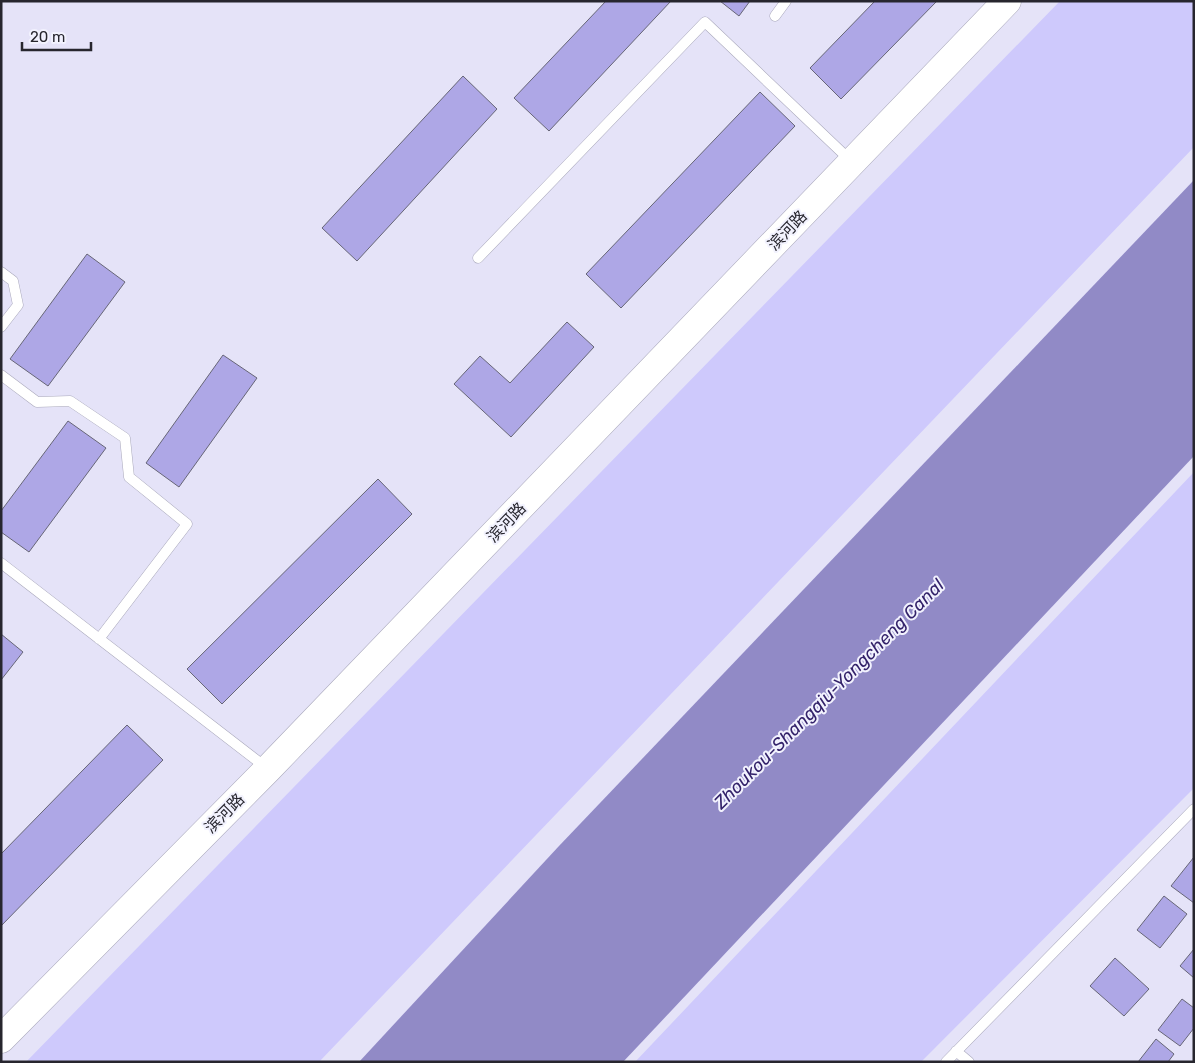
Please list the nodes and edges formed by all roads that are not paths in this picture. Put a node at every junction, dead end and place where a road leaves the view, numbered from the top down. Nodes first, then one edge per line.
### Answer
1 (786, 1) edge
2 (1005, 2) edge
3 (775, 16) dead end
4 (852, 162) junction
5 (478, 258) dead end
6 (1, 272) edge
7 (1, 327) edge
8 (1, 375) edge
9 (1, 564) edge
10 (99, 639) junction
11 (268, 769) junction
12 (1194, 809) edge
13 (1, 1039) edge
14 (956, 1051) junction
15 (946, 1062) edge
16 (969, 1062) edge

1 - 3 lane
2 - 4 street, 滨河路
4 - 5 lane
4 - 11 street, 滨河路
6 - 7 lane
8 - 10 lane
9 - 10 lane
10 - 11 lane
11 - 13 street, 滨河路
12 - 14 lane
14 - 15 lane
14 - 16 lane

